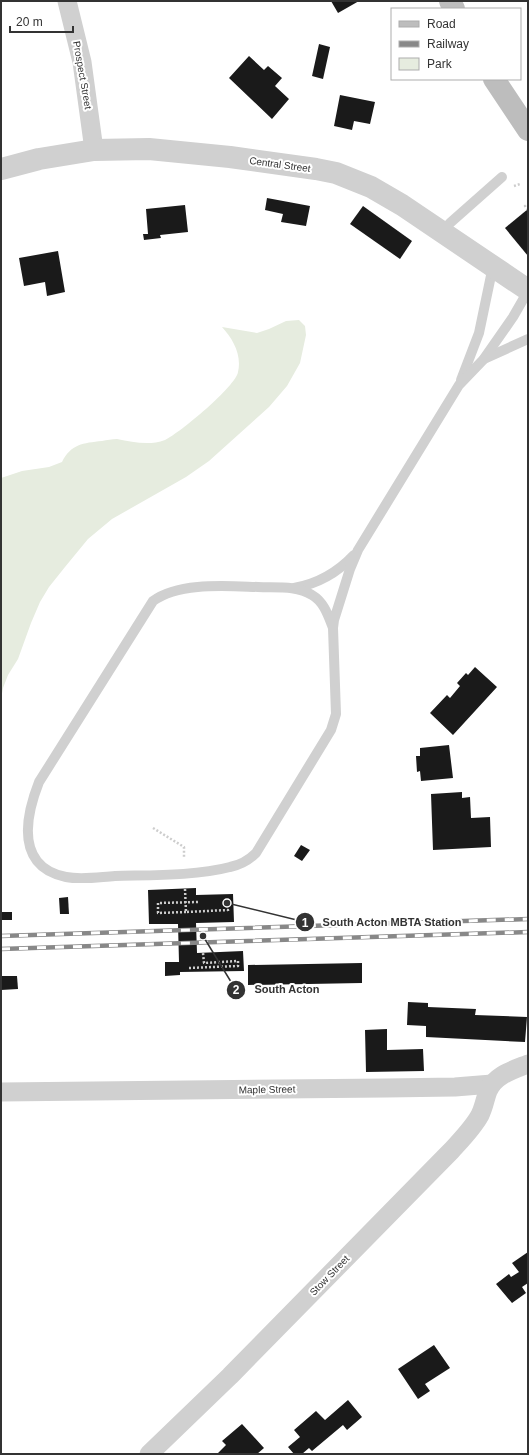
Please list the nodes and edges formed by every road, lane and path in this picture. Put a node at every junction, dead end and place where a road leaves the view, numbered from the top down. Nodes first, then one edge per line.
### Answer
1 (67, 1) edge
2 (495, 80) edge
3 (528, 130) edge
4 (94, 150) junction
5 (1, 169) edge
6 (502, 176) dead end
7 (528, 204) edge
8 (528, 210) edge
9 (442, 232) junction
10 (493, 266) junction
11 (528, 290) edge
12 (528, 339) edge
13 (482, 360) junction
14 (459, 385) junction
15 (358, 550) junction
16 (290, 588) junction
17 (333, 628) junction
18 (153, 828) dead end
19 (185, 862) dead end
20 (185, 888) dead end
21 (186, 902) junction
22 (199, 902) dead end
23 (186, 912) junction
24 (228, 912) dead end
25 (203, 953) dead end
26 (189, 968) dead end
27 (528, 1064) edge
28 (492, 1084) junction
29 (1, 1092) edge
30 (149, 1454) edge

1 - 4 street, Prospect Street
2 - 3 main road
4 - 5 street, Central Street
4 - 9 street, Central Street
6 - 9 lane
7 - 8 path
9 - 10 street, Central Street
10 - 11 street, Central Street
10 - 14 lane
11 - 13 lane
12 - 13 lane
13 - 14 lane
14 - 15 lane
15 - 16 lane
15 - 17 lane
16 - 17 lane
16 - 17 lane
18 - 19 path
20 - 21 path
21 - 22 path
21 - 23 path
21 - 23 path
23 - 24 path
25 - 26 path
27 - 28 street, Maple Street
28 - 29 street, Maple Street
28 - 30 street, Stow Street

